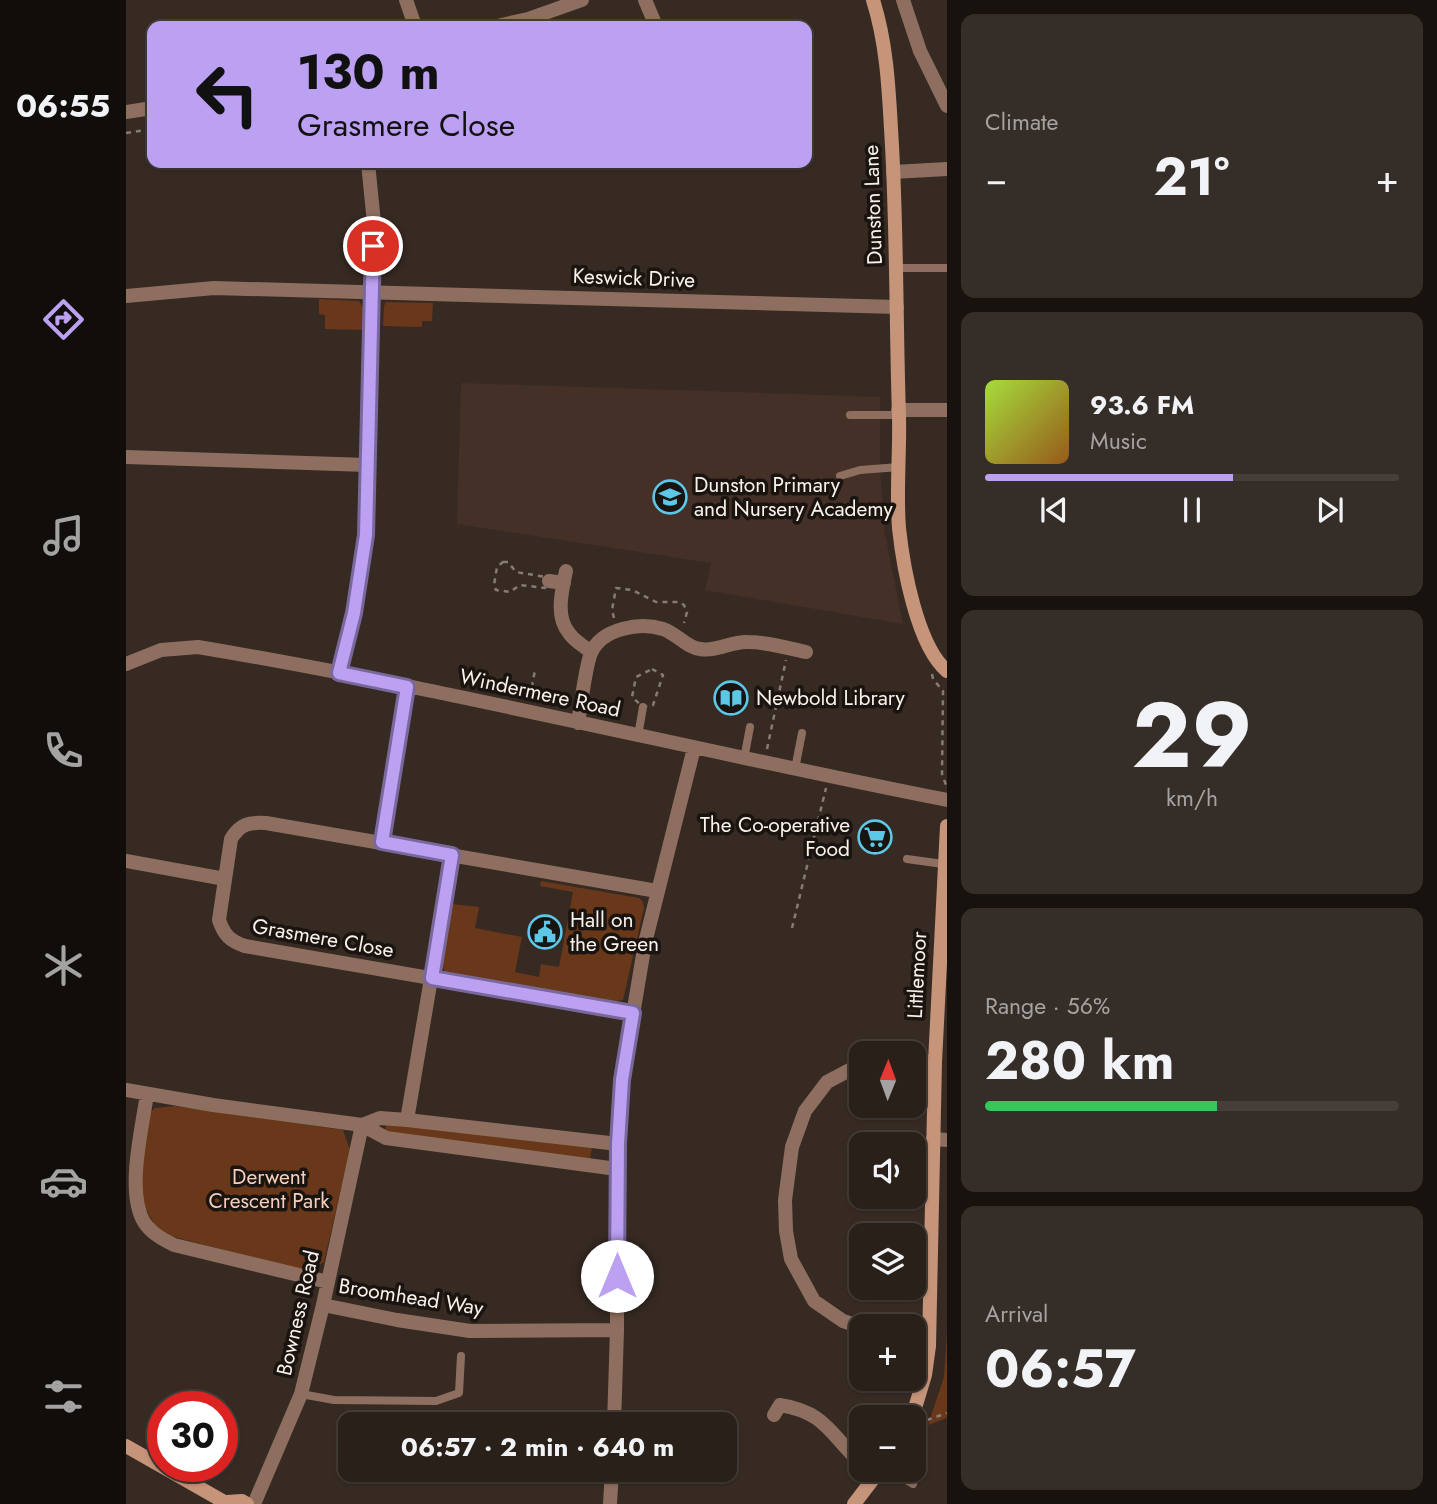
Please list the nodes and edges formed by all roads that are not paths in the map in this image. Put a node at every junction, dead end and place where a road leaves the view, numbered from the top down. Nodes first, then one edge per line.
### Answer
1 (406, 0) edge
2 (582, 0) edge
3 (645, 0) edge
4 (873, 0) edge
5 (903, 0) edge
6 (413, 21) edge
7 (534, 21) edge
8 (654, 21) edge
9 (947, 106) edge
10 (147, 109) edge
11 (126, 112) edge
12 (368, 168) edge
13 (947, 169) edge
14 (893, 172) junction
15 (897, 268) junction
16 (947, 268) edge
17 (371, 292) junction
18 (126, 296) edge
19 (897, 307) junction
20 (947, 410) edge
21 (899, 413) junction
22 (850, 415) dead end
23 (126, 457) edge
24 (367, 465) junction
25 (900, 467) junction
26 (840, 476) dead end
27 (559, 578) road end
28 (591, 652) junction
29 (806, 652) dead end
30 (126, 664) edge
31 (947, 671) edge
32 (339, 673) junction
33 (407, 687) junction
34 (643, 707) road end
35 (578, 723) junction
36 (750, 727) dead end
37 (802, 733) dead end
38 (638, 736) junction
39 (694, 748) junction
40 (744, 759) junction
41 (794, 769) junction
42 (947, 800) edge
43 (947, 826) edge
44 (382, 842) junction
45 (452, 855) junction
46 (907, 859) dead end
47 (126, 861) edge
48 (943, 864) junction
49 (225, 879) junction
50 (657, 891) junction
51 (432, 978) junction
52 (633, 1013) junction
53 (926, 1061) edge
54 (935, 1062) junction
55 (849, 1069) edge
56 (126, 1090) edge
57 (147, 1094) junction
58 (407, 1120) junction
59 (362, 1125) junction
60 (940, 1139) edge
61 (618, 1144) junction
62 (617, 1169) junction
63 (328, 1282) junction
64 (323, 1305) junction
65 (849, 1323) edge
66 (618, 1330) junction
67 (929, 1332) joint
68 (461, 1356) dead end
69 (301, 1394) junction
70 (916, 1405) edge
71 (615, 1412) edge
72 (774, 1415) dead end
73 (126, 1446) edge
74 (849, 1450) edge
75 (611, 1482) edge
76 (870, 1482) edge
77 (907, 1482) edge
78 (913, 1484) dead end
79 (227, 1503) edge
80 (247, 1504) edge
81 (254, 1504) edge
82 (610, 1504) edge
83 (854, 1504) edge

1 - 6 street
2 - 7 street
3 - 8 street
4 - 14 main road, Dunston Lane
5 - 9 street
10 - 11 street
12 - 17 street
13 - 14 street
14 - 15 main road, Dunston Lane
15 - 16 lane
15 - 19 main road, Dunston Lane
17 - 18 street, Keswick Drive
17 - 19 street, Keswick Drive
17 - 24 street
19 - 21 main road, Dunston Lane
20 - 21 street
21 - 22 lane
21 - 25 main road, Dunston Lane
23 - 24 street
24 - 32 street
25 - 26 lane
25 - 31 main road, Dunston Lane
27 - 28 street
28 - 29 street
28 - 35 street
30 - 32 street, Windermere Road
32 - 33 street, Windermere Road
33 - 35 street, Windermere Road
33 - 44 street
34 - 38 lane
35 - 38 street, Windermere Road
36 - 40 lane
37 - 41 lane
38 - 39 street, Windermere Road
39 - 40 street, Windermere Road
39 - 50 street
40 - 41 street, Windermere Road
41 - 42 street, Windermere Road
43 - 48 main road, Littlemoor
44 - 45 street, Grasmere Close
44 - 49 street, Grasmere Close
45 - 50 street, Grasmere Close
45 - 51 street
46 - 48 lane
47 - 49 street
48 - 54 main road, Littlemoor
49 - 51 street, Grasmere Close
50 - 52 street
51 - 52 street, Grasmere Close
51 - 58 street
52 - 61 street
53 - 54 street
54 - 60 main road, Littlemoor
55 - 65 street
56 - 57 street
57 - 59 street
57 - 63 street
58 - 59 street
58 - 61 street
59 - 62 street
59 - 63 street, Bowness Road
60 - 67 main road, Littlemoor
61 - 62 street
62 - 66 street
63 - 64 street, Bowness Road
64 - 66 street, Broomhead Way
64 - 69 street, Bowness Road
66 - 71 street
67 - 70 main road, Littlemoor
68 - 69 lane
69 - 81 street, Bowness Road
72 - 74 street
73 - 79 main road
75 - 82 street
76 - 83 main road
77 - 78 lane
79 - 80 main road

